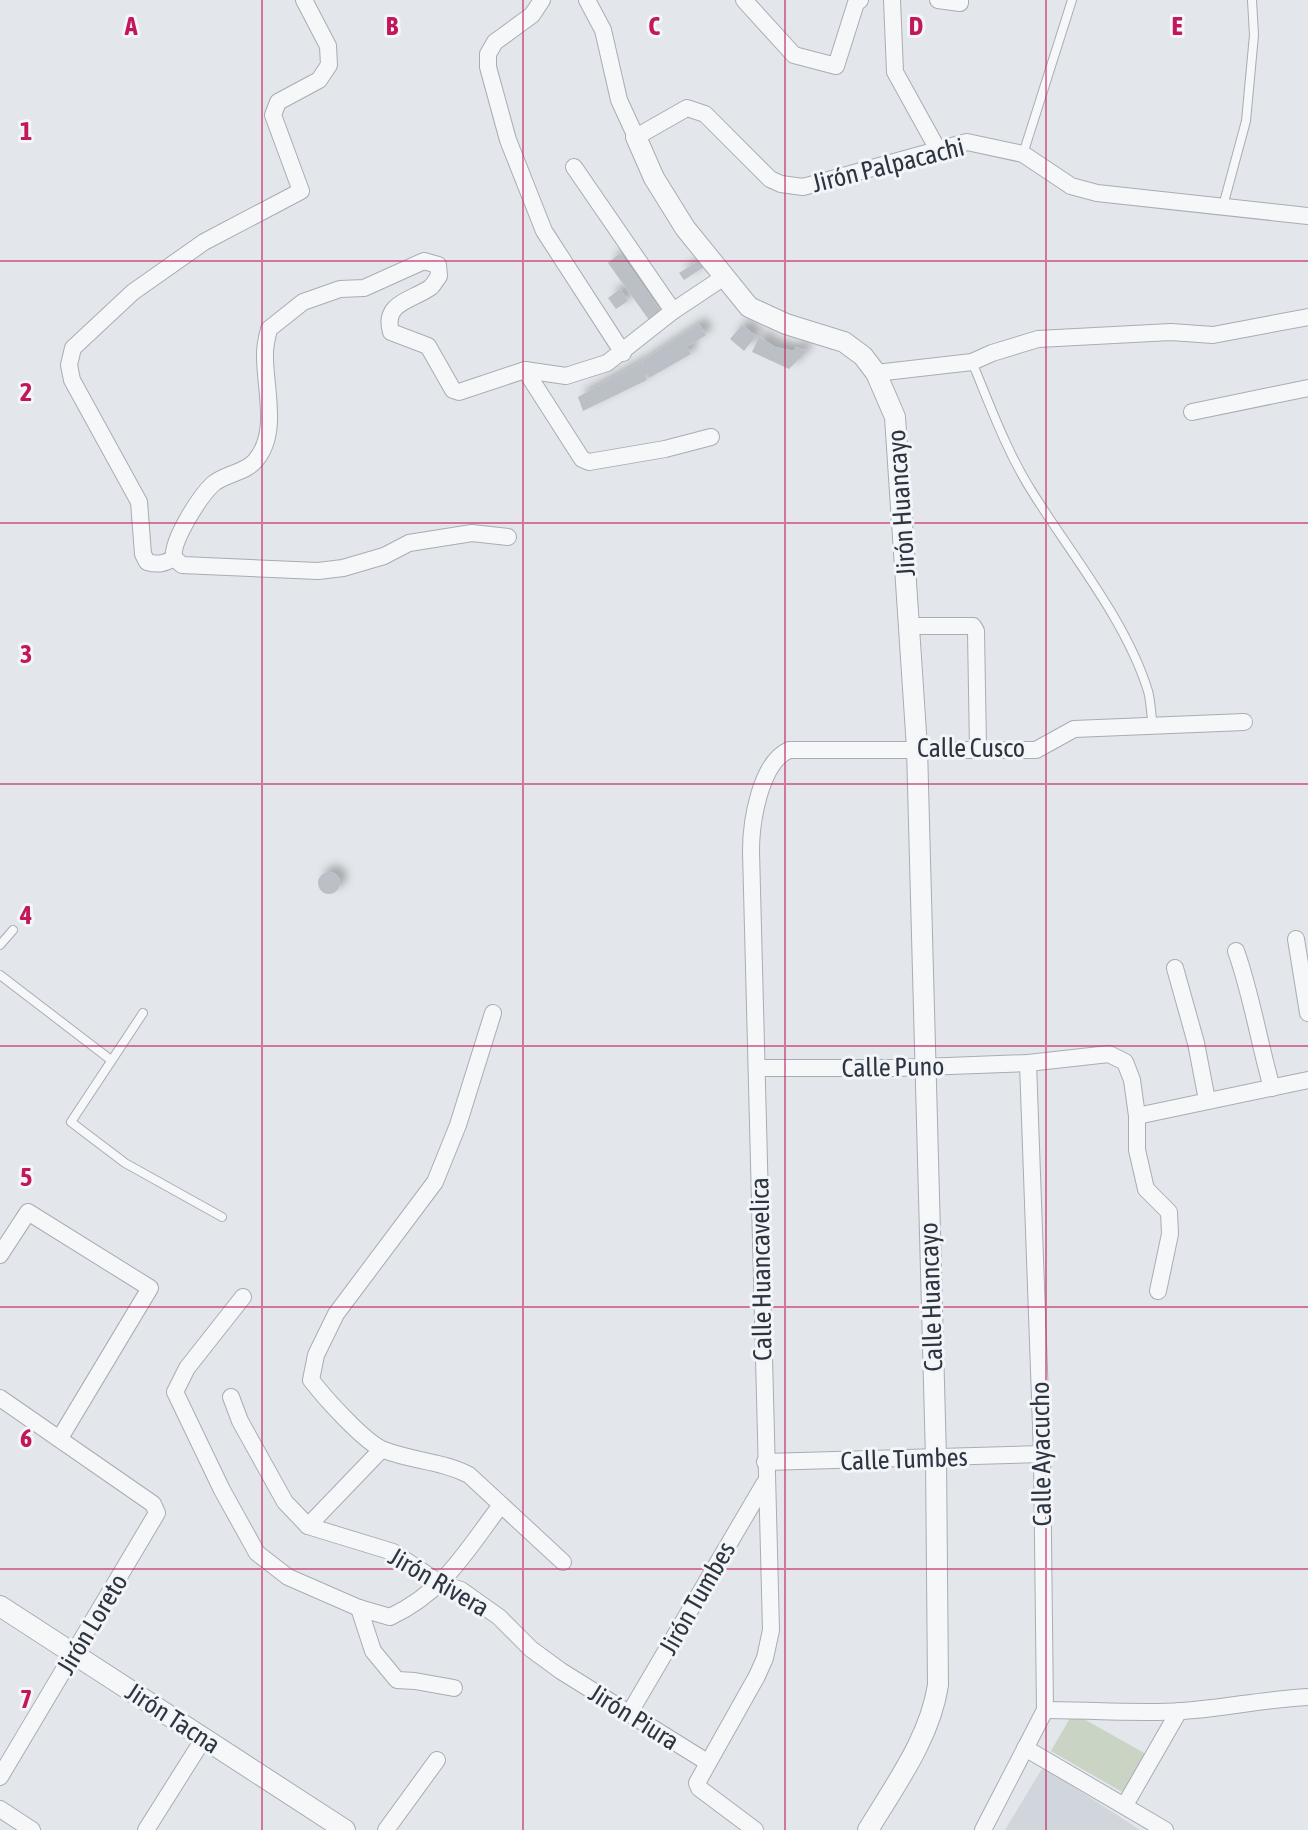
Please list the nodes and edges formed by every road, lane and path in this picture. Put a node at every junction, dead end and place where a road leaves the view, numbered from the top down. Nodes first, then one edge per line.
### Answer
1 (304, 0) edge
2 (542, 0) edge
3 (587, 0) edge
4 (860, 0) edge
5 (892, 0) edge
6 (938, 0) edge
7 (960, 0) edge
8 (1072, 0) edge
9 (1252, 0) edge
10 (751, 2) edge
11 (636, 137) junction
12 (937, 148) junction
13 (1023, 154) junction
14 (574, 167) dead end
15 (1223, 206) junction
16 (1308, 216) edge
17 (724, 277) junction
18 (673, 311) junction
19 (1308, 317) edge
20 (623, 353) junction
21 (972, 362) junction
22 (525, 370) junction
23 (876, 373) junction
24 (1308, 388) edge
25 (1192, 412) dead end
26 (711, 437) dead end
27 (508, 537) dead end
28 (174, 558) junction
29 (910, 626) junction
30 (1244, 722) dead end
31 (1153, 727) junction
32 (917, 748) junction
33 (978, 749) junction
34 (789, 750) joint
35 (13, 930) dead end
36 (1296, 939) dead end
37 (0, 945) edge
38 (1236, 951) dead end
39 (1175, 968) dead end
40 (0, 975) edge
41 (143, 1013) dead end
42 (493, 1013) dead end
43 (1308, 1013) edge
44 (111, 1060) junction
45 (1028, 1063) junction
46 (925, 1067) junction
47 (757, 1068) junction
48 (1308, 1080) edge
49 (1272, 1088) junction
50 (1207, 1100) junction
51 (1137, 1116) junction
52 (222, 1217) dead end
53 (0, 1255) edge
54 (1158, 1291) dead end
55 (243, 1297) dead end
56 (231, 1397) dead end
57 (0, 1398) edge
58 (60, 1438) junction
59 (381, 1450) junction
60 (1042, 1454) junction
61 (936, 1458) junction
62 (765, 1462) junction
63 (765, 1482) junction
64 (501, 1505) junction
65 (308, 1526) junction
66 (563, 1562) dead end
67 (441, 1584) junction
68 (0, 1606) edge
69 (359, 1608) junction
70 (74, 1654) junction
71 (561, 1671) joint
72 (454, 1688) dead end
73 (1308, 1697) edge
74 (1045, 1710) junction
75 (1179, 1711) junction
76 (629, 1714) junction
77 (204, 1738) junction
78 (1025, 1748) junction
79 (437, 1760) dead end
80 (707, 1762) junction
81 (0, 1777) edge
82 (1125, 1805) junction
83 (0, 1809) edge
84 (752, 1829) edge
85 (32, 1830) edge
86 (146, 1830) edge
87 (345, 1830) edge
88 (386, 1830) edge
89 (868, 1830) edge
90 (983, 1830) edge
91 (1165, 1830) edge

1 - 28 street
2 - 20 street
3 - 11 street
4 - 10 street
5 - 12 street
6 - 7 street
8 - 13 lane
9 - 15 lane
11 - 12 street, Jirón Palpacachi
11 - 17 street, Jirón Huancayo
12 - 13 street, Jirón Palpacachi
13 - 15 street, Jirón Palpacachi
14 - 18 street
15 - 16 street, Jirón Palpacachi
17 - 18 street
17 - 23 street, Jirón Huancayo
18 - 20 street
19 - 21 street
20 - 22 street
21 - 23 street
21 - 31 lane
22 - 26 street
22 - 28 street
23 - 29 street, Jirón Huancayo
24 - 25 street
27 - 28 street
29 - 32 street, Jirón Huancayo
29 - 33 street
30 - 31 street, Calle Cusco
31 - 33 street, Calle Cusco
32 - 33 street, Calle Cusco
32 - 34 street, Calle Cusco
32 - 46 street, Calle Huancayo
34 - 47 street, Calle Huancavelica
35 - 37 lane
36 - 43 street
38 - 49 street
39 - 50 street
40 - 44 lane
41 - 44 lane
42 - 59 street
44 - 52 lane
45 - 46 street, Calle Puno
45 - 51 street, Calle Puno
45 - 60 street, Calle Ayacucho
46 - 47 street, Calle Puno
46 - 61 street, Calle Huancayo
47 - 62 street, Calle Huancavelica
48 - 49 street
49 - 50 street
50 - 51 street
51 - 54 street
53 - 58 street
55 - 69 street
56 - 65 street
57 - 58 street
58 - 70 street, Jirón Loreto
59 - 64 street
59 - 65 street
60 - 61 street, Calle Tumbes
60 - 74 street, Calle Ayacucho
61 - 62 street, Calle Tumbes
61 - 89 street, Calle Huancayo
62 - 63 street, Calle Huancavelica
63 - 76 street, Jirón Tumbes
63 - 80 street, Calle Huancavelica
64 - 66 street
64 - 67 street
65 - 67 street, Jirón Rivera
67 - 69 street
67 - 71 street, Jirón Rivera
68 - 70 street, Jirón Tacna
69 - 72 street
70 - 77 street, Jirón Tacna
70 - 81 street, Jirón Loreto
71 - 76 street, Jirón Piura
73 - 75 street
74 - 75 street
74 - 78 street, Calle Ayacucho
75 - 82 street
76 - 80 street, Jirón Piura
77 - 86 street
77 - 87 street, Jirón Tacna
78 - 82 street
78 - 90 street, Calle Ayacucho
79 - 88 street
80 - 84 street, Calle Huancavelica
82 - 91 street
83 - 85 street

